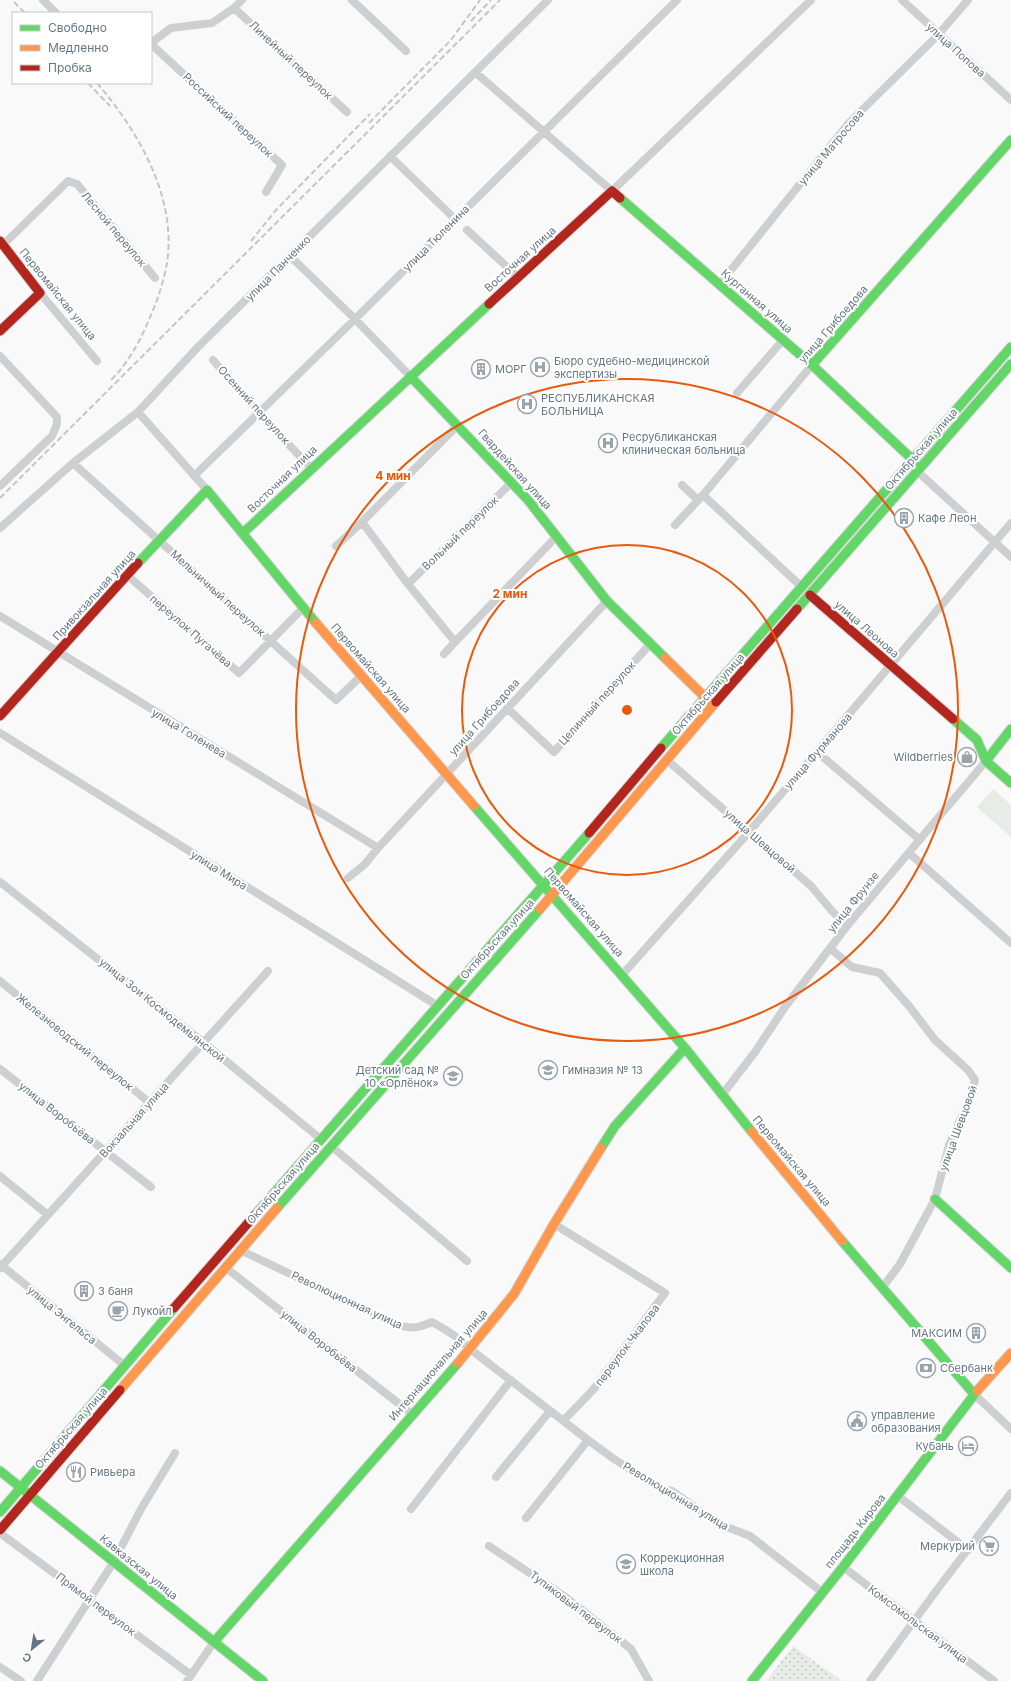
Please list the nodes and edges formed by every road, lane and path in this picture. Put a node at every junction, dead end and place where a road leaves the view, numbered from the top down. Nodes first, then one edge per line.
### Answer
1 (43, 0) edge
2 (242, 0) edge
3 (352, 0) edge
4 (548, 0) edge
5 (677, 0) edge
6 (811, 0) edge
7 (902, 0) edge
8 (968, 0) edge
9 (234, 8) junction
10 (55, 12) edge
11 (938, 35) junction
12 (152, 42) edge
13 (152, 44) edge
14 (406, 51) dead end
15 (476, 73) junction
16 (1011, 100) edge
17 (347, 112) dead end
18 (543, 133) junction
19 (1011, 140) edge
20 (390, 156) junction
21 (612, 191) junction
22 (266, 192) dead end
23 (455, 219) junction
24 (467, 230) dead end
25 (2, 243) edge
26 (290, 256) junction
27 (518, 277) junction
28 (155, 278) dead end
29 (719, 285) junction
30 (40, 293) junction
31 (355, 319) junction
32 (0, 330) edge
33 (783, 340) junction
34 (1011, 347) edge
35 (0, 356) edge
36 (213, 360) dead end
37 (97, 361) dead end
38 (1011, 364) edge
39 (812, 365) junction
40 (410, 376) junction
41 (737, 393) dead end
42 (138, 412) junction
43 (258, 412) junction
44 (458, 425) junction
45 (914, 460) junction
46 (73, 463) junction
47 (311, 468) junction
48 (918, 472) junction
49 (194, 476) junction
50 (512, 483) junction
51 (682, 485) dead end
52 (0, 486) edge
53 (207, 490) junction
54 (700, 497) junction
55 (362, 522) junction
56 (1011, 523) edge
57 (675, 525) dead end
58 (0, 528) edge
59 (243, 533) junction
60 (557, 536) junction
61 (160, 541) junction
62 (994, 543) junction
63 (336, 546) dead end
64 (1011, 557) edge
65 (127, 575) junction
66 (408, 584) junction
67 (801, 586) junction
68 (810, 595) junction
69 (607, 601) junction
70 (303, 608) junction
71 (0, 616) edge
72 (271, 641) junction
73 (455, 642) junction
74 (651, 643) junction
75 (58, 653) junction
76 (444, 654) dead end
77 (891, 666) junction
78 (362, 676) junction
79 (705, 697) junction
80 (714, 705) junction
81 (507, 708) junction
82 (0, 716) edge
83 (1011, 729) edge
84 (0, 733) edge
85 (817, 752) junction
86 (667, 760) junction
87 (986, 761) junction
88 (448, 774) junction
89 (1011, 783) edge
90 (749, 832) junction
91 (920, 840) junction
92 (378, 848) junction
93 (909, 853) junction
94 (348, 878) dead end
95 (0, 882) edge
96 (544, 885) junction
97 (552, 895) junction
98 (847, 926) junction
99 (1011, 943) edge
100 (831, 949) junction
101 (268, 971) dead end
102 (622, 975) junction
103 (0, 981) edge
104 (438, 1006) junction
105 (204, 1042) junction
106 (685, 1048) junction
107 (0, 1069) edge
108 (722, 1095) junction
109 (150, 1103) junction
110 (322, 1140) junction
111 (331, 1146) junction
112 (106, 1151) junction
113 (0, 1176) edge
114 (151, 1187) dead end
115 (934, 1199) junction
116 (48, 1215) junction
117 (554, 1224) junction
118 (240, 1250) junction
119 (467, 1261) dead end
120 (1, 1266) edge
121 (225, 1267) junction
122 (1011, 1268) edge
123 (882, 1288) junction
124 (470, 1349) junction
125 (1011, 1353) edge
126 (124, 1365) junction
127 (511, 1380) junction
128 (974, 1394) junction
129 (550, 1411) junction
130 (412, 1414) junction
131 (563, 1421) junction
132 (1011, 1429) edge
133 (588, 1440) junction
134 (175, 1453) dead end
135 (0, 1471) edge
136 (496, 1477) dead end
137 (20, 1487) junction
138 (1011, 1493) edge
139 (30, 1494) junction
140 (898, 1496) junction
141 (411, 1509) dead end
142 (0, 1512) edge
143 (526, 1518) dead end
144 (0, 1532) edge
145 (489, 1546) dead end
146 (968, 1550) junction
147 (113, 1563) junction
148 (843, 1567) junction
149 (822, 1592) junction
150 (90, 1599) junction
151 (915, 1621) junction
152 (214, 1642) junction
153 (0, 1667) edge
154 (189, 1678) edge
155 (21, 1681) edge
156 (37, 1681) edge
157 (263, 1681) edge
158 (649, 1681) edge
159 (752, 1681) edge
160 (870, 1681) edge
161 (994, 1681) edge

1 - 10 street
2 - 9 street
3 - 14 street
4 - 15 street, улица Панченко
5 - 18 street, улица Тюленина
6 - 21 street, Восточная улица
7 - 11 street, улица Попова
8 - 11 street, улица Матросова
9 - 12 street
9 - 17 street, Линейный переулок
11 - 16 street, улица Попова
11 - 29 street, улица Матросова
13 - 22 street, Российский переулок
15 - 18 street, Курганная улица
15 - 20 street, улица Панченко
18 - 21 street, Курганная улица
18 - 23 street, улица Тюленина
19 - 39 street, улица Грибоедова
20 - 23 street
20 - 26 street, улица Панченко
21 - 27 street, Восточная улица
21 - 29 street, Курганная улица
23 - 31 street, улица Тюленина
24 - 27 street
25 - 28 street, Лесной переулок
25 - 30 street, Первомайская улица
26 - 31 street, Гвардейская улица
26 - 42 street, улица Панченко
27 - 40 street, Восточная улица
29 - 33 street, Курганная улица
30 - 32 street
30 - 37 street, Первомайская улица
31 - 40 street, Гвардейская улица
31 - 43 street, улица Тюленина
33 - 39 street, Курганная улица
33 - 41 street
34 - 45 street, Октябрьская улица
35 - 52 street
36 - 43 street, Осенний переулок
38 - 48 street, Октябрьская улица
39 - 45 street, Курганная улица
39 - 54 street, улица Грибоедова
40 - 44 street, Гвардейская улица
40 - 47 street, Восточная улица
42 - 46 street, улица Панченко
42 - 49 street, Первомайская улица
43 - 47 street, Осенний переулок
43 - 49 street, улица Тюленина
44 - 50 street, Гвардейская улица
44 - 55 street
45 - 48 street, Курганная улица
45 - 67 street, Октябрьская улица
46 - 58 street, улица Панченко
46 - 61 street, Мельничный переулок
47 - 59 street, Восточная улица
48 - 62 street, Курганная улица
48 - 68 street, Октябрьская улица
49 - 53 street, Первомайская улица
50 - 60 street, Гвардейская улица
50 - 66 street, Вольный переулок
51 - 54 street, улица Леонова
53 - 59 street, Первомайская улица
53 - 61 street, Привокзальная улица
54 - 57 street, улица Грибоедова
54 - 67 street, улица Леонова
55 - 63 street
55 - 66 street
56 - 62 street, улица Фурманова
59 - 70 street, Первомайская улица
60 - 69 street, Гвардейская улица
60 - 73 street
61 - 65 street, Привокзальная улица
61 - 72 street, Мельничный переулок
62 - 64 street, Курганная улица
62 - 77 street, улица Фурманова
65 - 72 street, переулок Пугачёва
65 - 75 street, Привокзальная улица
66 - 73 street
67 - 68 street, улица Леонова
67 - 79 street, Октябрьская улица
68 - 77 street, улица Леонова
68 - 80 street, Октябрьская улица
69 - 74 street, Гвардейская улица
69 - 81 street, улица Грибоедова
70 - 72 street, переулок Пугачёва
70 - 78 street, Первомайская улица
71 - 75 street, улица Голенева
72 - 78 street, Мельничный переулок
73 - 76 street
74 - 79 street, Гвардейская улица
74 - 81 street, Целинный переулок
75 - 82 street, Привокзальная улица
75 - 92 street, улица Голенева
77 - 85 street, улица Фурманова
77 - 87 street, улица Леонова
78 - 88 street, Первомайская улица
79 - 80 street, Гвардейская улица
79 - 96 street, Октябрьская улица
80 - 86 street, Октябрьская улица
81 - 88 street, улица Грибоедова
83 - 87 street, улица Фрунзе
84 - 104 street, улица Мира
85 - 90 street, улица Фурманова
85 - 91 street
86 - 90 street, улица Шевцовой
86 - 97 street, Октябрьская улица
87 - 89 street, улица Леонова
87 - 91 street, улица Фрунзе
88 - 92 street, улица Грибоедова
88 - 96 street, Первомайская улица
90 - 98 street, улица Шевцовой
90 - 102 street, улица Фурманова
91 - 93 street, улица Фрунзе
92 - 94 street, улица Грибоедова
93 - 98 street, улица Фрунзе
93 - 99 street
95 - 105 street, улица Зои Космодемьянской
96 - 97 street, Первомайская улица
96 - 104 street, Октябрьская улица
97 - 102 street, Первомайская улица
97 - 111 street, Октябрьская улица
98 - 100 street, улица Фрунзе
100 - 108 street, улица Фрунзе
100 - 115 street, улица Шевцовой
101 - 105 street, Вокзальная улица
102 - 106 street, Первомайская улица
103 - 109 street, Железноводский переулок
104 - 110 street, Октябрьская улица
105 - 109 street, Вокзальная улица
105 - 110 street, улица Зои Космодемьянской
106 - 108 street, Первомайская улица
106 - 117 street, Интернациональная улица
107 - 112 street, улица Воробьёва
108 - 123 street, Первомайская улица
109 - 112 street, Вокзальная улица
110 - 126 street, Октябрьская улица
111 - 118 street, Октябрьская улица
111 - 119 street
112 - 114 street, улица Воробьёва
112 - 116 street, Вокзальная улица
113 - 116 street
115 - 122 street
115 - 123 street, улица Шевцовой
116 - 120 street, Вокзальная улица
117 - 124 street, Интернациональная улица
117 - 131 street, переулок Чкалова
118 - 121 street, Октябрьская улица
118 - 124 street, Революционная улица
120 - 126 street, улица Энгельса
121 - 130 street, улица Воробьёва
121 - 139 street, Октябрьская улица
123 - 128 street, Первомайская улица
124 - 127 street, Революционная улица
124 - 130 street, Интернациональная улица
125 - 128 street, площадь Кирова
126 - 137 street, Октябрьская улица
127 - 129 street, Революционная улица
127 - 141 street
128 - 132 street, Первомайская улица
128 - 140 street, площадь Кирова
129 - 131 street, Революционная улица
129 - 136 street
130 - 152 street, Интернациональная улица
131 - 133 street, Революционная улица
133 - 143 street
133 - 149 street, Революционная улица
134 - 147 street
135 - 137 street, Кавказская улица
137 - 139 street, Кавказская улица
137 - 142 street, Октябрьская улица
138 - 146 street
139 - 144 street, Октябрьская улица
139 - 147 street, Кавказская улица
140 - 146 street
140 - 148 street, площадь Кирова
144 - 150 street, Прямой переулок
145 - 158 street, Тупиковый переулок
146 - 151 street
147 - 150 street
147 - 152 street, Кавказская улица
148 - 149 street, площадь Кирова
148 - 151 street, Комсомольская улица
149 - 159 street, площадь Кирова
150 - 154 street, Прямой переулок
150 - 156 street
151 - 160 street
151 - 161 street, Комсомольская улица
152 - 154 street, Интернациональная улица
152 - 157 street, Кавказская улица
153 - 155 street

